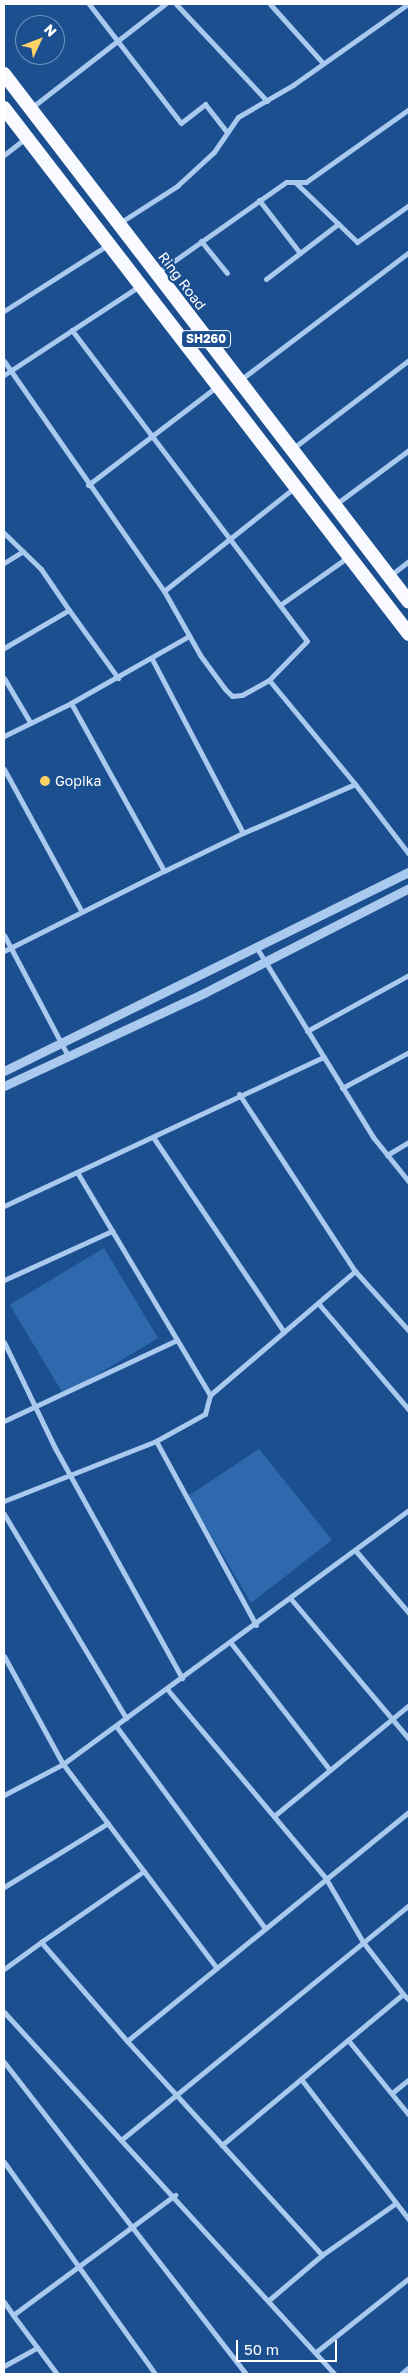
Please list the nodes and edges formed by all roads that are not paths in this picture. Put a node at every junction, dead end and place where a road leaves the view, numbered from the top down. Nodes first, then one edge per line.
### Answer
1 (89, 4) edge
2 (164, 4) edge
3 (176, 4) edge
4 (270, 4) edge
5 (408, 4) edge
6 (116, 41) junction
7 (323, 63) junction
8 (4, 74) edge
9 (267, 101) junction
10 (4, 108) edge
11 (30, 108) junction
12 (409, 109) edge
13 (227, 132) junction
14 (26, 138) junction
15 (4, 155) edge
16 (296, 183) junction
17 (259, 200) junction
18 (409, 205) edge
19 (118, 224) junction
20 (338, 224) junction
21 (201, 241) junction
22 (106, 246) junction
23 (409, 252) edge
24 (300, 253) junction
25 (226, 273) dead end
26 (156, 274) junction
27 (266, 279) dead end
28 (138, 287) junction
29 (4, 312) edge
30 (72, 330) junction
31 (409, 360) edge
32 (4, 362) edge
33 (11, 371) junction
34 (4, 375) edge
35 (238, 381) junction
36 (215, 388) junction
37 (152, 436) junction
38 (292, 449) junction
39 (409, 450) edge
40 (88, 485) junction
41 (294, 488) junction
42 (334, 505) junction
43 (4, 533) edge
44 (231, 539) junction
45 (23, 551) junction
46 (348, 557) junction
47 (409, 561) edge
48 (4, 563) edge
49 (389, 577) junction
50 (164, 591) junction
51 (409, 602) edge
52 (280, 605) junction
53 (68, 610) junction
54 (409, 634) edge
55 (189, 636) junction
56 (4, 648) edge
57 (152, 659) junction
58 (4, 678) edge
59 (118, 678) junction
60 (269, 680) junction
61 (71, 703) junction
62 (30, 722) junction
63 (4, 736) edge
64 (4, 769) edge
65 (354, 784) junction
66 (243, 833) junction
67 (409, 854) edge
68 (164, 871) junction
69 (409, 872) edge
70 (409, 888) edge
71 (80, 910) junction
72 (4, 935) edge
73 (11, 948) junction
74 (258, 950) junction
75 (4, 952) edge
76 (265, 961) junction
77 (409, 975) edge
78 (307, 1031) junction
79 (62, 1044) junction
80 (409, 1052) edge
81 (68, 1056) junction
82 (324, 1057) junction
83 (4, 1071) edge
84 (4, 1086) edge
85 (342, 1088) junction
86 (239, 1094) junction
87 (153, 1137) junction
88 (409, 1142) edge
89 (387, 1155) junction
90 (77, 1172) junction
91 (409, 1182) edge
92 (4, 1206) edge
93 (112, 1231) junction
94 (355, 1271) junction
95 (4, 1280) edge
96 (318, 1303) junction
97 (409, 1331) edge
98 (284, 1332) junction
99 (177, 1340) junction
100 (4, 1342) edge
101 (210, 1395) junction
102 (35, 1407) junction
103 (409, 1410) edge
104 (4, 1421) edge
105 (156, 1441) junction
106 (70, 1473) junction
107 (4, 1501) edge
108 (409, 1510) edge
109 (4, 1514) edge
110 (355, 1550) junction
111 (291, 1599) junction
112 (409, 1613) edge
113 (256, 1625) junction
114 (231, 1643) junction
115 (4, 1656) edge
116 (182, 1678) junction
117 (167, 1689) junction
118 (409, 1705) edge
119 (126, 1718) junction
120 (393, 1720) junction
121 (116, 1726) junction
122 (409, 1739) edge
123 (63, 1764) junction
124 (330, 1770) junction
125 (4, 1795) edge
126 (409, 1812) edge
127 (274, 1816) junction
128 (108, 1823) junction
129 (144, 1871) junction
130 (325, 1877) junction
131 (4, 1887) edge
132 (409, 1905) edge
133 (264, 1927) junction
134 (40, 1942) junction
135 (362, 1942) junction
136 (216, 1967) junction
137 (4, 1969) edge
138 (403, 1994) junction
139 (409, 2000) edge
140 (4, 2012) edge
141 (348, 2040) junction
142 (127, 2041) junction
143 (4, 2062) edge
144 (301, 2079) junction
145 (409, 2079) edge
146 (174, 2093) junction
147 (392, 2093) junction
148 (409, 2115) edge
149 (121, 2140) junction
150 (222, 2145) junction
151 (4, 2162) edge
152 (175, 2195) junction
153 (396, 2203) junction
154 (409, 2220) edge
155 (134, 2225) junction
156 (322, 2255) junction
157 (80, 2265) junction
158 (409, 2278) edge
159 (269, 2300) junction
160 (4, 2302) edge
161 (14, 2315) junction
162 (37, 2348) junction
163 (316, 2352) junction
164 (4, 2366) edge
165 (409, 2367) edge
166 (403, 2373) edge
167 (57, 2374) edge
168 (155, 2374) edge
169 (246, 2374) edge
170 (335, 2374) edge

1 - 6 street
2 - 6 street
3 - 9 street
4 - 7 street
5 - 7 street
6 - 11 street
6 - 13 street
7 - 9 street
8 - 11 highway, Ring Road / SH260
9 - 13 street
10 - 14 highway, SH260
11 - 19 highway, Ring Road / SH260
12 - 16 street
13 - 19 street
14 - 15 street
14 - 22 highway, SH260
16 - 17 street
16 - 20 street
17 - 21 street
17 - 24 street
18 - 20 street
19 - 26 highway, Ring Road / SH260
20 - 24 street
21 - 25 street
21 - 26 street
22 - 28 highway, SH260
22 - 29 street
23 - 35 street
24 - 27 street
26 - 35 highway, Ring Road / SH260
28 - 30 street
28 - 36 highway, SH260
30 - 33 street
30 - 37 street
31 - 38 street
32 - 33 street
33 - 34 street
33 - 40 street
35 - 38 highway, Ring Road / SH260
36 - 37 street
36 - 41 highway, SH260
37 - 40 street
37 - 44 street
38 - 42 highway, Ring Road / SH260
39 - 42 street
40 - 50 street
41 - 44 street
41 - 46 highway, SH260
42 - 49 highway, Ring Road / SH260
43 - 45 street
44 - 50 street
44 - 52 street
45 - 48 street
45 - 53 street
46 - 52 street
46 - 54 highway, SH260
47 - 49 street
49 - 51 highway, Ring Road / SH260
50 - 55 street
52 - 60 street
53 - 56 street
53 - 59 street
55 - 57 street
55 - 60 street
57 - 59 street
57 - 66 street
58 - 62 street
59 - 61 street
60 - 65 street
61 - 62 street
61 - 68 street
62 - 63 street
64 - 71 street
65 - 66 street
65 - 67 street
66 - 68 street
68 - 71 street
69 - 74 street
70 - 76 street
71 - 73 street
72 - 73 street
73 - 75 street
73 - 79 street
74 - 76 street
74 - 79 street
76 - 78 street
76 - 81 street
77 - 78 street
78 - 82 street
79 - 81 street
79 - 83 street
80 - 85 street
81 - 84 street
82 - 85 street
82 - 86 street
85 - 89 street
86 - 87 street
86 - 94 street
87 - 90 street
87 - 98 street
88 - 89 street
89 - 91 street
90 - 92 street
90 - 93 street
93 - 95 street
93 - 99 street
94 - 96 street
94 - 97 street
96 - 98 street
96 - 103 street
98 - 101 street
99 - 101 street
99 - 102 street
100 - 102 street
101 - 105 street
102 - 104 street
102 - 106 street
105 - 106 street
105 - 113 street
106 - 107 street
106 - 116 street
108 - 110 street
109 - 119 street
110 - 111 street
110 - 112 street
111 - 113 street
111 - 120 street
113 - 114 street
114 - 116 street
114 - 124 street
115 - 123 street
116 - 117 street
117 - 119 street
117 - 127 street
118 - 120 street
119 - 121 street
120 - 122 street
120 - 124 street
121 - 123 street
121 - 133 street
123 - 125 street
123 - 128 street
124 - 127 street
126 - 130 street
127 - 130 street
128 - 129 street
128 - 131 street
129 - 134 street
129 - 136 street
130 - 133 street
130 - 135 street
132 - 135 street
133 - 136 street
134 - 137 street
134 - 142 street
135 - 138 street
135 - 146 street
136 - 142 street
138 - 139 street
138 - 141 street
140 - 149 street
141 - 144 street
141 - 147 street
142 - 146 street
143 - 155 street
144 - 150 street
144 - 153 street
145 - 147 street
146 - 149 street
146 - 150 street
147 - 148 street
149 - 152 street
150 - 156 street
151 - 157 street
152 - 155 street
152 - 159 street
153 - 154 street
153 - 156 street
155 - 157 street
155 - 169 street
156 - 159 street
157 - 161 street
157 - 168 street
158 - 163 street
159 - 163 street
160 - 161 street
161 - 162 street
162 - 164 street
162 - 167 street
163 - 170 street
165 - 166 street

